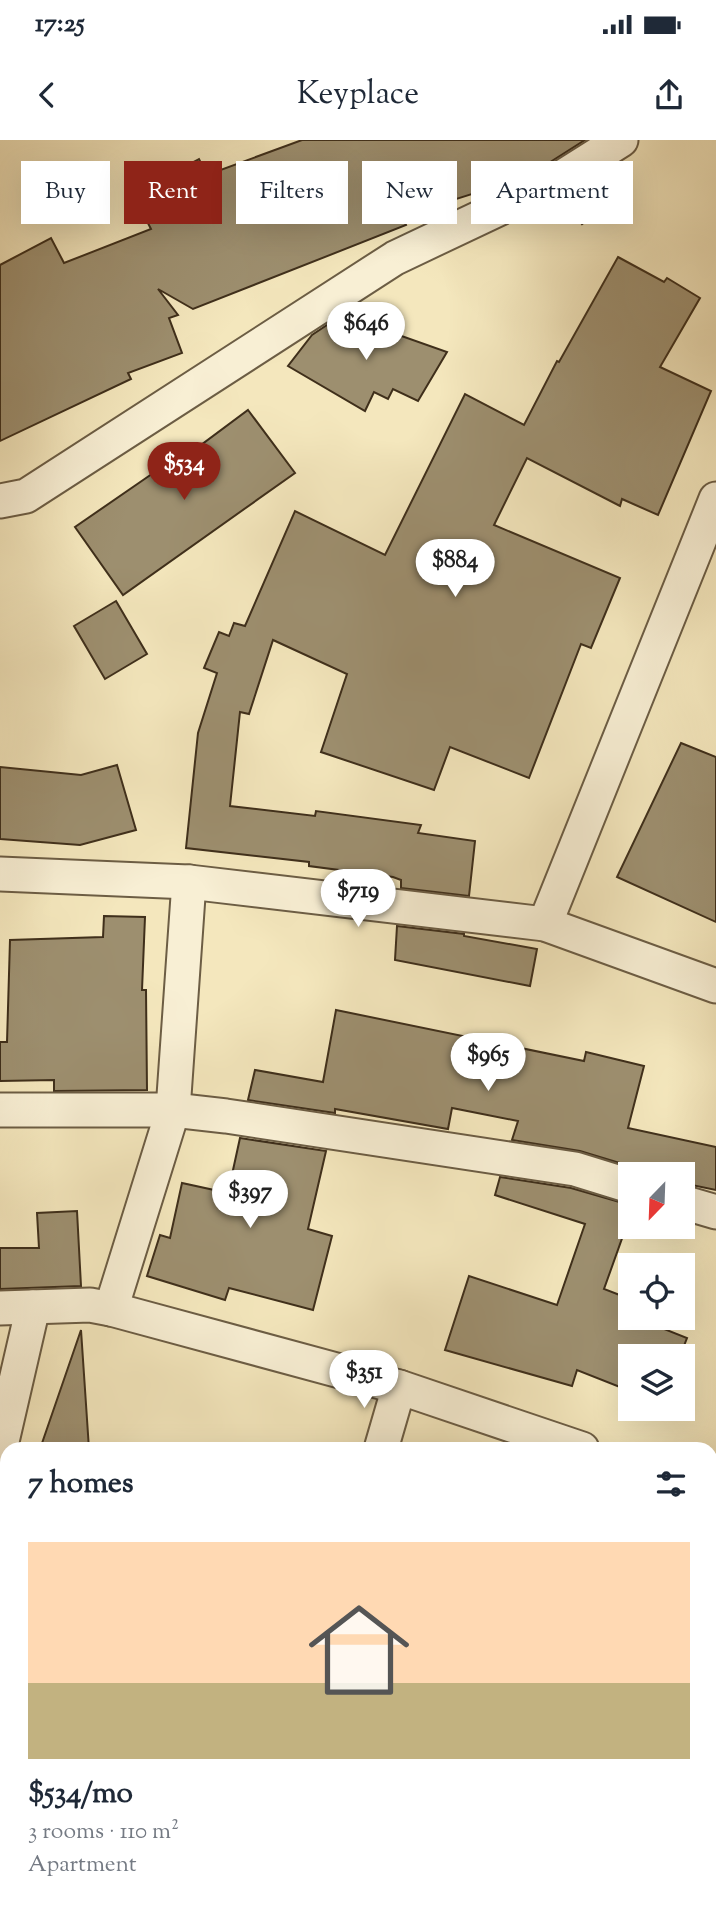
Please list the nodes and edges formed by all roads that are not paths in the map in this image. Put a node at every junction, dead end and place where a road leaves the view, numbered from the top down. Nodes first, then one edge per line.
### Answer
1 (621, 140) edge
2 (716, 499) edge
3 (0, 501) edge
4 (0, 874) edge
5 (189, 881) junction
6 (545, 924) junction
7 (716, 986) edge
8 (0, 1110) edge
9 (173, 1110) junction
10 (618, 1182) edge
11 (695, 1206) edge
12 (716, 1212) edge
13 (33, 1307) junction
14 (0, 1308) edge
15 (111, 1310) junction
16 (400, 1387) junction
17 (2, 1442) edge
18 (384, 1442) edge
19 (561, 1442) edge

1 - 3 street
2 - 6 street
4 - 5 street
5 - 6 street
5 - 9 street
6 - 7 street
8 - 9 street
9 - 10 street
9 - 15 street
11 - 12 street
13 - 14 street
13 - 15 street
13 - 17 street
15 - 16 street
16 - 18 street
16 - 19 street

